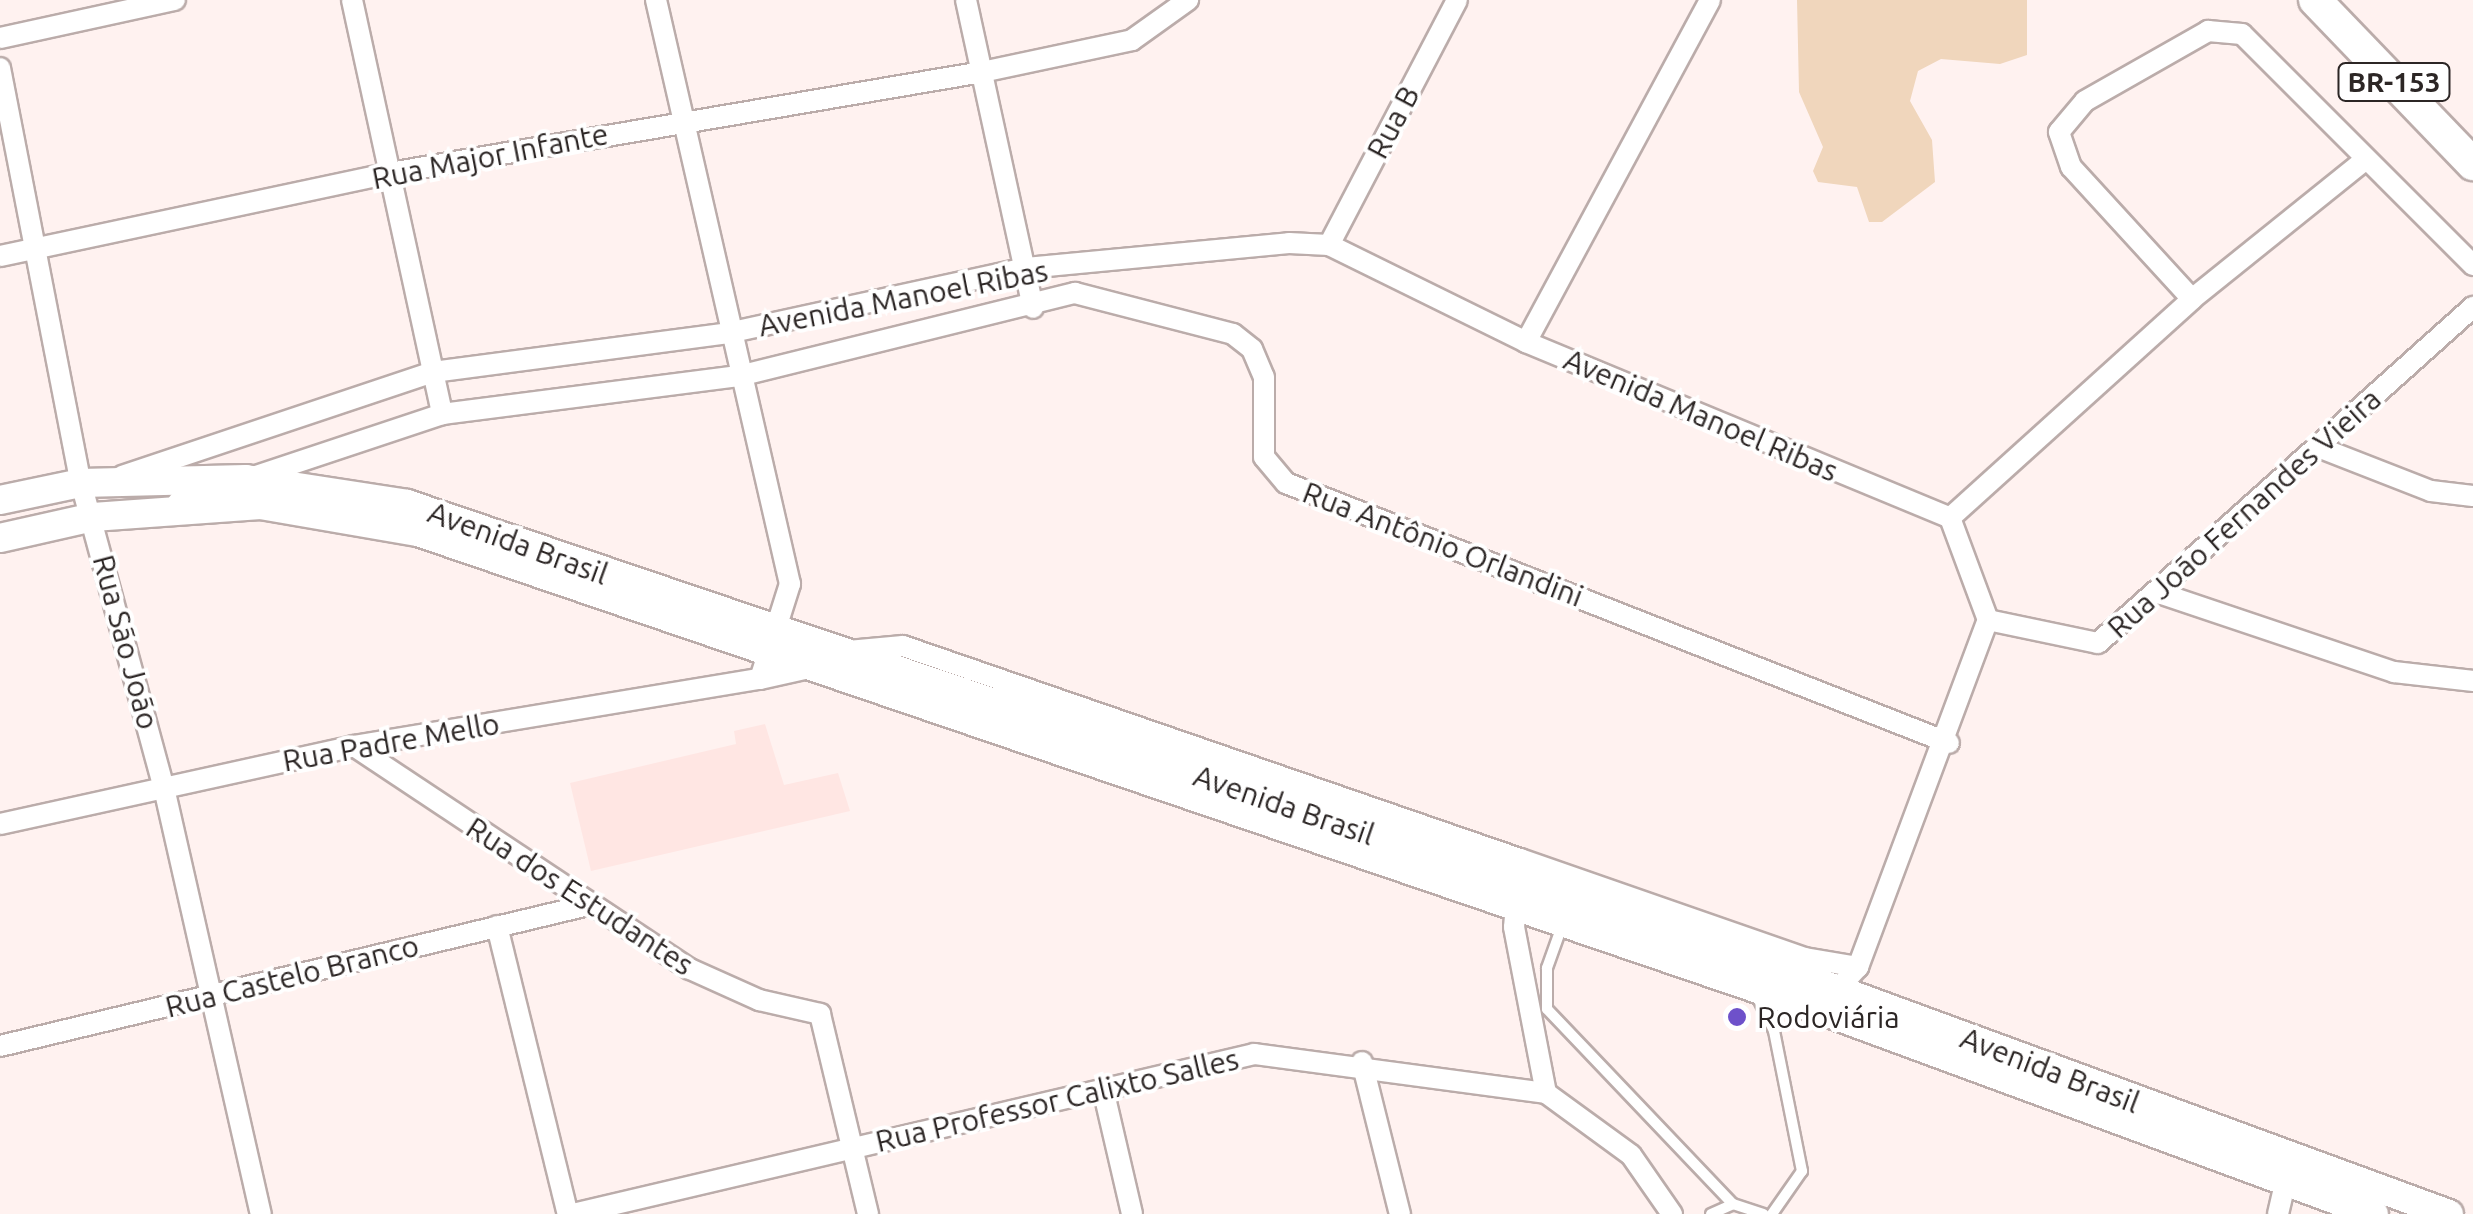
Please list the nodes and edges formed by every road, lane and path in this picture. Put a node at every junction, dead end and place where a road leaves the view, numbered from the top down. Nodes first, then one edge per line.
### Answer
1 (175, 0) edge
2 (352, 0) edge
3 (656, 0) edge
4 (966, 0) edge
5 (1188, 0) edge
6 (1456, 0) edge
7 (1710, 0) edge
8 (2316, 0) edge
9 (0, 38) edge
10 (0, 68) edge
11 (982, 72) junction
12 (685, 120) junction
13 (2366, 159) junction
14 (2473, 164) edge
15 (390, 174) junction
16 (1328, 244) junction
17 (41, 248) junction
18 (0, 256) edge
19 (2473, 265) edge
20 (1026, 268) junction
21 (1078, 268) junction
22 (1074, 293) junction
23 (2192, 298) junction
24 (2473, 307) edge
25 (1034, 308) junction
26 (728, 333) junction
27 (1526, 342) junction
28 (432, 372) junction
29 (739, 376) junction
30 (442, 414) junction
31 (2318, 447) junction
32 (246, 479) junction
33 (92, 483) junction
34 (2473, 496) edge
35 (0, 500) edge
36 (133, 514) junction
37 (93, 517) junction
38 (1950, 518) junction
39 (0, 538) edge
40 (2162, 594) junction
41 (1988, 620) junction
42 (833, 652) junction
43 (768, 656) junction
44 (807, 672) junction
45 (2473, 681) edge
46 (1949, 743) junction
47 (354, 746) junction
48 (164, 788) junction
49 (0, 824) edge
50 (1520, 870) junction
51 (1464, 880) junction
52 (584, 906) junction
53 (1512, 909) junction
54 (498, 926) junction
55 (1563, 926) junction
56 (1804, 967) junction
57 (1858, 967) junction
58 (212, 995) junction
59 (1829, 1000) junction
60 (1792, 1003) junction
61 (0, 1046) edge
62 (1362, 1062) junction
63 (1102, 1089) junction
64 (1546, 1093) junction
65 (852, 1148) junction
66 (2285, 1184) junction
67 (1733, 1204) junction
68 (261, 1214) edge
69 (570, 1214) edge
70 (868, 1214) edge
71 (1132, 1214) edge
72 (1400, 1214) edge
73 (1672, 1214) edge
74 (1711, 1214) edge
75 (1763, 1214) edge
76 (1772, 1214) edge
77 (2278, 1214) edge
78 (2371, 1214) edge
79 (2449, 1214) edge

1 - 9 street
2 - 15 street
3 - 12 street
4 - 11 street
5 - 11 street, Rua Major Infante
6 - 16 street, Rua B
7 - 27 street
8 - 14 highway, BR-153
10 - 17 street, Rua São João
11 - 12 street, Rua Major Infante
11 - 20 street
12 - 15 street, Rua Major Infante
12 - 26 street
13 - 19 street
13 - 23 street
13 - 23 street
15 - 17 street, Rua Major Infante
15 - 28 street
16 - 21 street, Avenida Manoel Ribas
16 - 27 street, Avenida Manoel Ribas
17 - 18 street, Rua Major Infante
17 - 33 street, Rua São João
20 - 21 street, Avenida Manoel Ribas
20 - 25 street
20 - 26 street, Avenida Manoel Ribas
21 - 22 street
22 - 25 street
22 - 46 street, Rua Antônio Orlandini
23 - 38 street
24 - 31 street, Rua João Fernandes Vieira
25 - 29 street, Avenida Manoel Ribas
26 - 28 street, Avenida Manoel Ribas
26 - 29 street
27 - 38 street, Avenida Manoel Ribas
28 - 30 street
28 - 33 street, Avenida Manoel Ribas
29 - 30 street, Avenida Manoel Ribas
29 - 43 street
30 - 32 street, Avenida Manoel Ribas
31 - 34 street
31 - 40 street, Rua João Fernandes Vieira
32 - 33 main road, Avenida Brasil
32 - 36 street, Avenida Manoel Ribas
32 - 43 main road, Avenida Brasil
33 - 35 main road, Avenida Manoel Ribas
33 - 37 street, Rua São João
36 - 37 main road, Avenida Manoel Ribas
36 - 43 main road, Avenida Brasil
37 - 39 main road, Avenida Manoel Ribas
37 - 48 street, Rua São João
38 - 41 street
40 - 41 street, Rua João Fernandes Vieira
40 - 45 street
41 - 46 street
42 - 43 main road, Avenida Brasil
42 - 44 street
42 - 50 street
42 - 51 main road, Avenida Brasil
43 - 44 main road, Avenida Brasil
43 - 47 street, Rua Padre Mello
44 - 51 main road, Avenida Brasil
46 - 57 street
47 - 48 street, Rua Padre Mello
47 - 52 street, Rua dos Estudantes
48 - 49 street, Rua Padre Mello
48 - 58 street, Rua São João
50 - 51 main road, Avenida Brasil
50 - 53 street
50 - 56 main road, Avenida Brasil
51 - 53 main road, Avenida Brasil
52 - 54 street, Rua Castelo Branco
52 - 65 street, Rua dos Estudantes
53 - 55 main road, Avenida Brasil
53 - 64 street
54 - 58 street, Rua Castelo Branco
54 - 69 street
55 - 60 main road, Avenida Brasil
55 - 67 lane
56 - 57 street
56 - 59 main road, Avenida Brasil
56 - 60 lane
57 - 59 street
58 - 61 street, Rua Castelo Branco
58 - 68 street, Rua São João
59 - 60 main road, Avenida Brasil
59 - 66 main road, Avenida Brasil
59 - 79 main road, Avenida Brasil
60 - 76 lane
62 - 63 street, Rua Professor Calixto Salles
62 - 64 street, Rua Professor Calixto Salles
62 - 72 street
63 - 65 street, Rua Professor Calixto Salles
63 - 71 street
64 - 73 street
65 - 69 street, Rua Professor Calixto Salles
65 - 70 street
66 - 77 street
66 - 78 main road, Avenida Brasil
67 - 74 lane
67 - 75 lane

